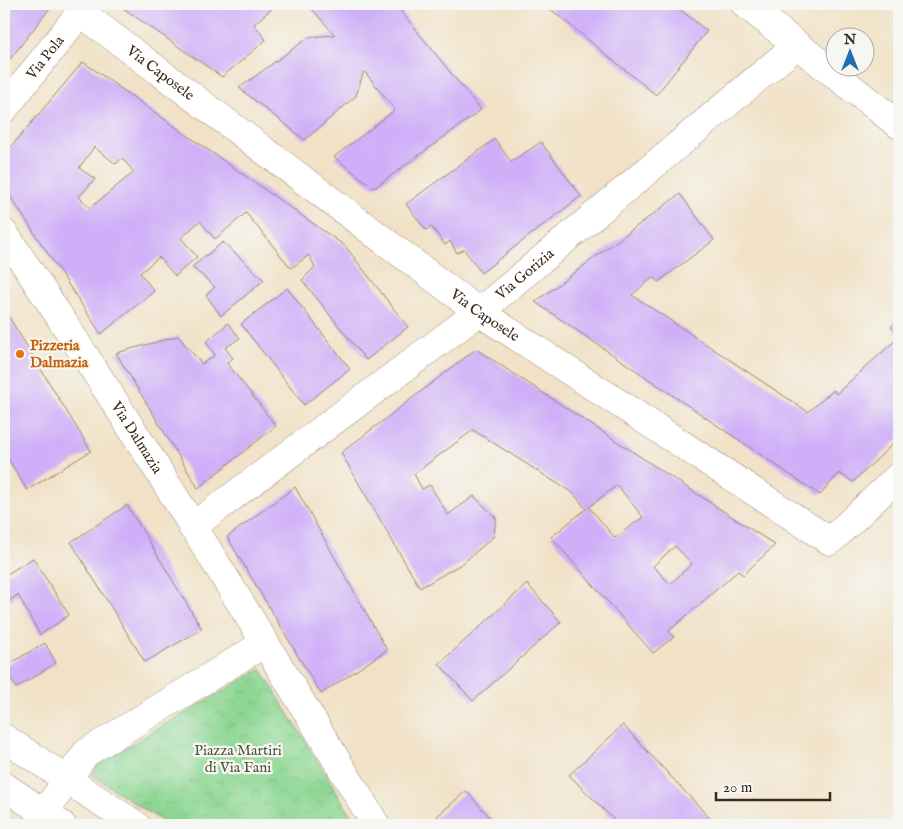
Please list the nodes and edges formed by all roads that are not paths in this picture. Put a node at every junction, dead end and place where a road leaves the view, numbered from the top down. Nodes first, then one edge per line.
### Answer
1 (745, 4) edge
2 (83, 8) edge
3 (797, 45) junction
4 (4, 109) edge
5 (899, 125) edge
6 (4, 233) edge
7 (479, 312) junction
8 (899, 476) edge
9 (192, 527) junction
10 (265, 643) junction
11 (4, 738) edge
12 (67, 779) junction
13 (7, 793) edge
14 (53, 819) edge
15 (136, 825) edge
16 (376, 825) edge

1 - 3 street
2 - 4 street, Via Pola
2 - 7 street, Via Caposele
3 - 5 street
3 - 7 street, Via Gorizia
6 - 9 street, Via Dalmazia
7 - 8 street, Via Caposele
7 - 9 street, Via Gorizia
9 - 10 street, Via Dalmazia
10 - 12 street
10 - 16 street
11 - 12 street
12 - 14 street
12 - 15 street
13 - 14 street

